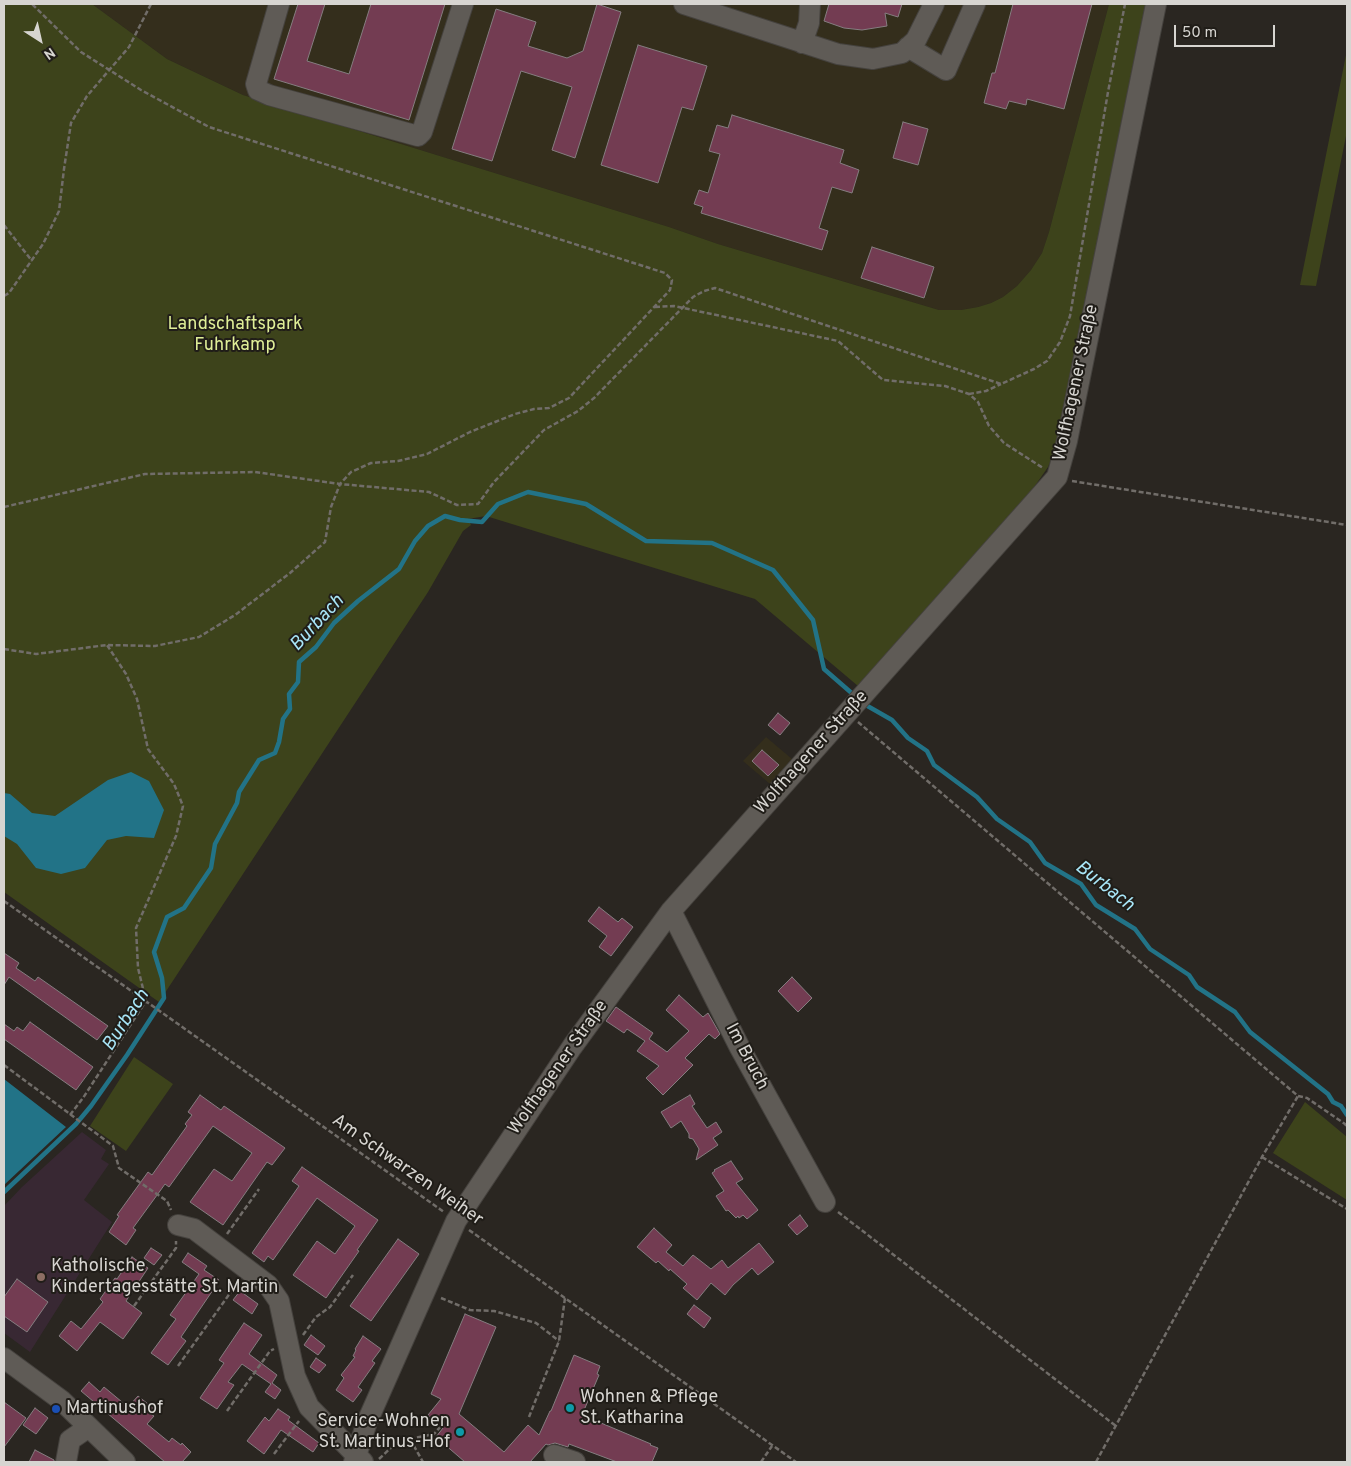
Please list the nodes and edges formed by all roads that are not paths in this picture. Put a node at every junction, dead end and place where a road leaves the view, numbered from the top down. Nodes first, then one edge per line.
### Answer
1 (279, 4) edge
2 (463, 4) edge
3 (684, 4) edge
4 (810, 4) edge
5 (934, 4) edge
6 (975, 4) edge
7 (1156, 4) edge
8 (802, 42) junction
9 (908, 47) junction
10 (671, 911) junction
11 (825, 1202) road end
12 (178, 1225) road end
13 (4, 1358) edge
14 (89, 1427) junction
15 (554, 1455) dead end
16 (358, 1460) edge
17 (66, 1462) edge
18 (125, 1462) edge
19 (575, 1462) edge

1 - 2 street
3 - 8 street
4 - 8 street
5 - 9 street
6 - 9 street
7 - 10 street, Wolfhagener Straße
8 - 9 street
10 - 11 street, Im Bruch
10 - 16 street, Wolfhagener Straße
12 - 16 street
13 - 14 street
14 - 17 street
14 - 18 street
15 - 19 street

